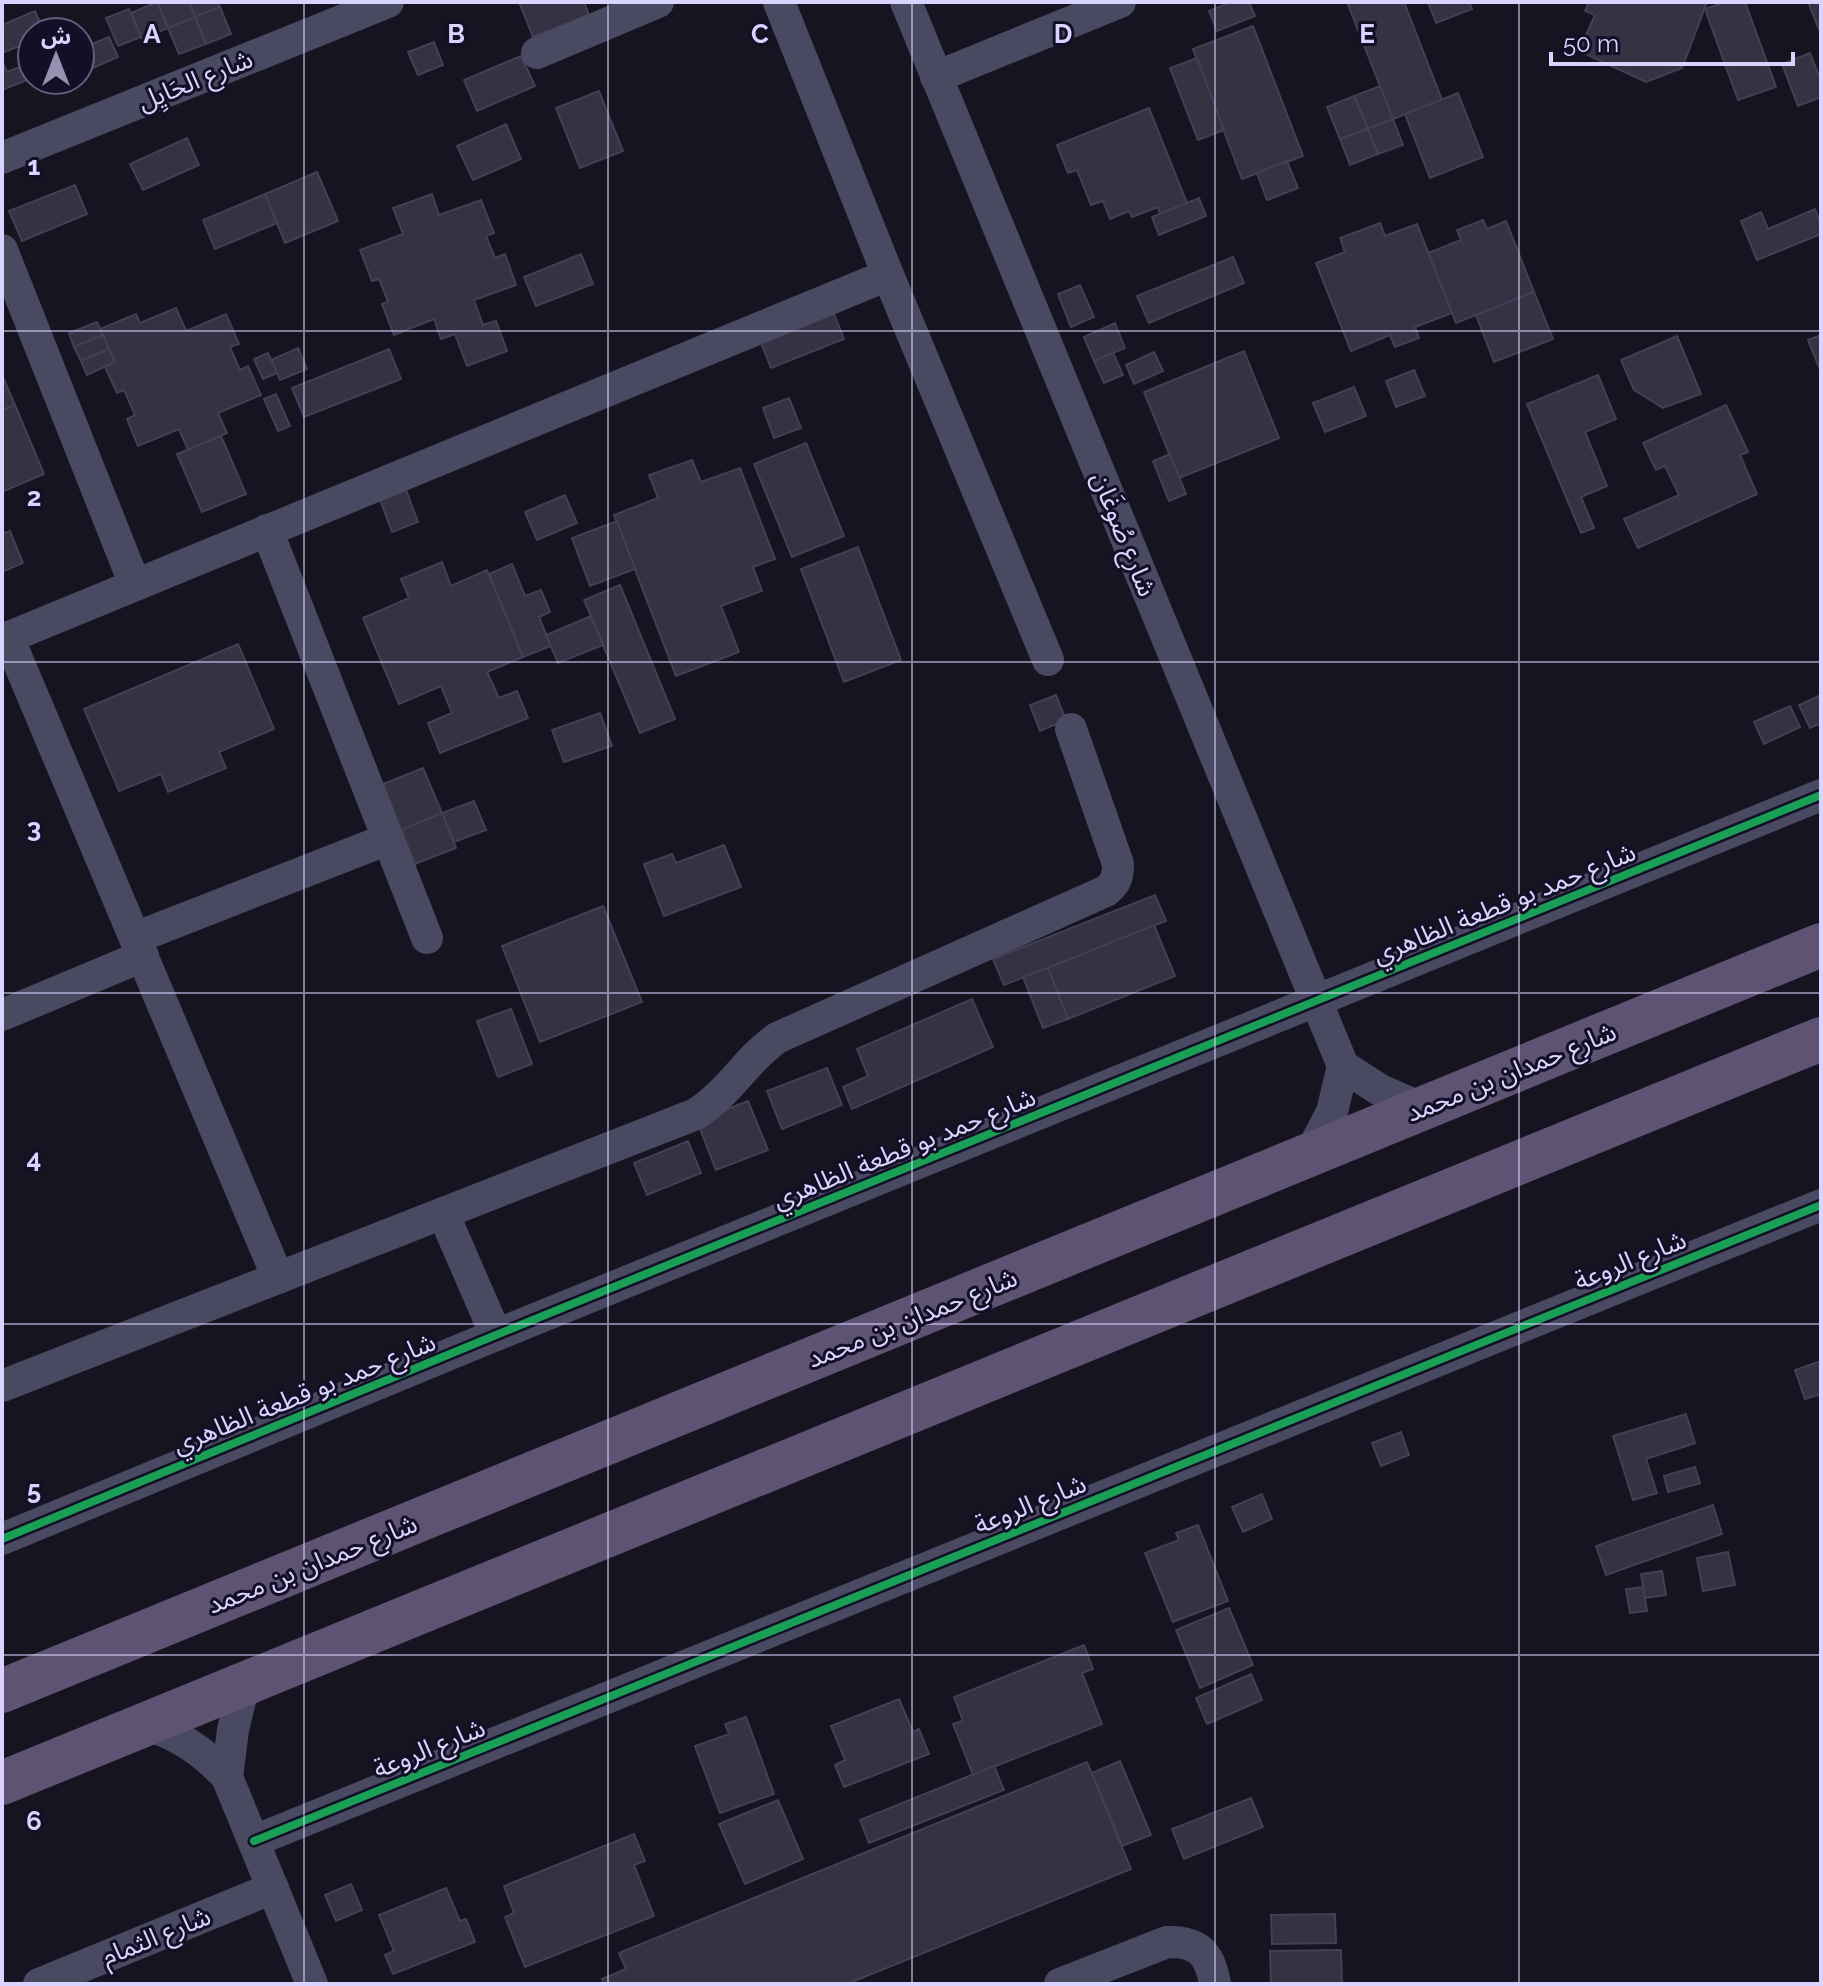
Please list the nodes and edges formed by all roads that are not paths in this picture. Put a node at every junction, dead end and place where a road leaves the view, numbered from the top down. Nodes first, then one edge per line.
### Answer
1 (388, 2) edge
2 (658, 2) edge
3 (779, 2) edge
4 (906, 2) edge
5 (1120, 2) edge
6 (537, 53) dead end
7 (936, 77) junction
8 (2, 158) edge
9 (2, 250) edge
10 (888, 275) junction
11 (267, 530) junction
12 (135, 585) junction
13 (5, 638) edge
14 (1048, 660) dead end
15 (1071, 729) dead end
16 (1821, 795) edge
17 (388, 839) junction
18 (427, 938) dead end
19 (1821, 945) edge
20 (139, 947) junction
21 (1316, 1002) junction
22 (2, 1015) edge
23 (1821, 1039) edge
24 (1343, 1066) junction
25 (1421, 1108) junction
26 (1309, 1156) junction
27 (1821, 1205) edge
28 (443, 1213) junction
29 (278, 1278) junction
30 (496, 1335) junction
31 (2, 1386) edge
32 (2, 1539) edge
33 (244, 1684) junction
34 (2, 1691) edge
35 (145, 1724) junction
36 (227, 1777) junction
37 (2, 1783) edge
38 (254, 1841) junction
39 (273, 1888) junction
40 (39, 1984) edge
41 (312, 1984) edge
42 (1060, 1984) edge
43 (1215, 1984) edge

1 - 8 street, شارع الحَايِل
2 - 6 street
3 - 10 street
4 - 7 street, شارع صُوغَان
5 - 7 street
7 - 21 street, شارع صُوغَان
9 - 12 street
10 - 11 street
10 - 14 street
11 - 12 street
11 - 17 street
12 - 13 street
13 - 20 street
15 - 28 street
16 - 21 street, شارع حمد بو قطعة الظاهري
17 - 18 street
17 - 20 street
19 - 25 main road, شارع حمدان بن محمد
20 - 22 street
20 - 29 street
21 - 24 street, شارع صُوغَان
21 - 30 street, شارع حمد بو قطعة الظاهري
23 - 33 main road
24 - 25 street
24 - 26 street
25 - 26 main road, شارع حمدان بن محمد
26 - 34 main road, شارع حمدان بن محمد
27 - 38 street, شارع الروعة
28 - 29 street
28 - 30 street
29 - 31 street
30 - 32 street, شارع حمد بو قطعة الظاهري
33 - 35 main road
33 - 36 street
35 - 36 street
35 - 37 main road
36 - 38 street
38 - 39 street
39 - 40 street, شارع الثمام
39 - 41 street
42 - 43 street

